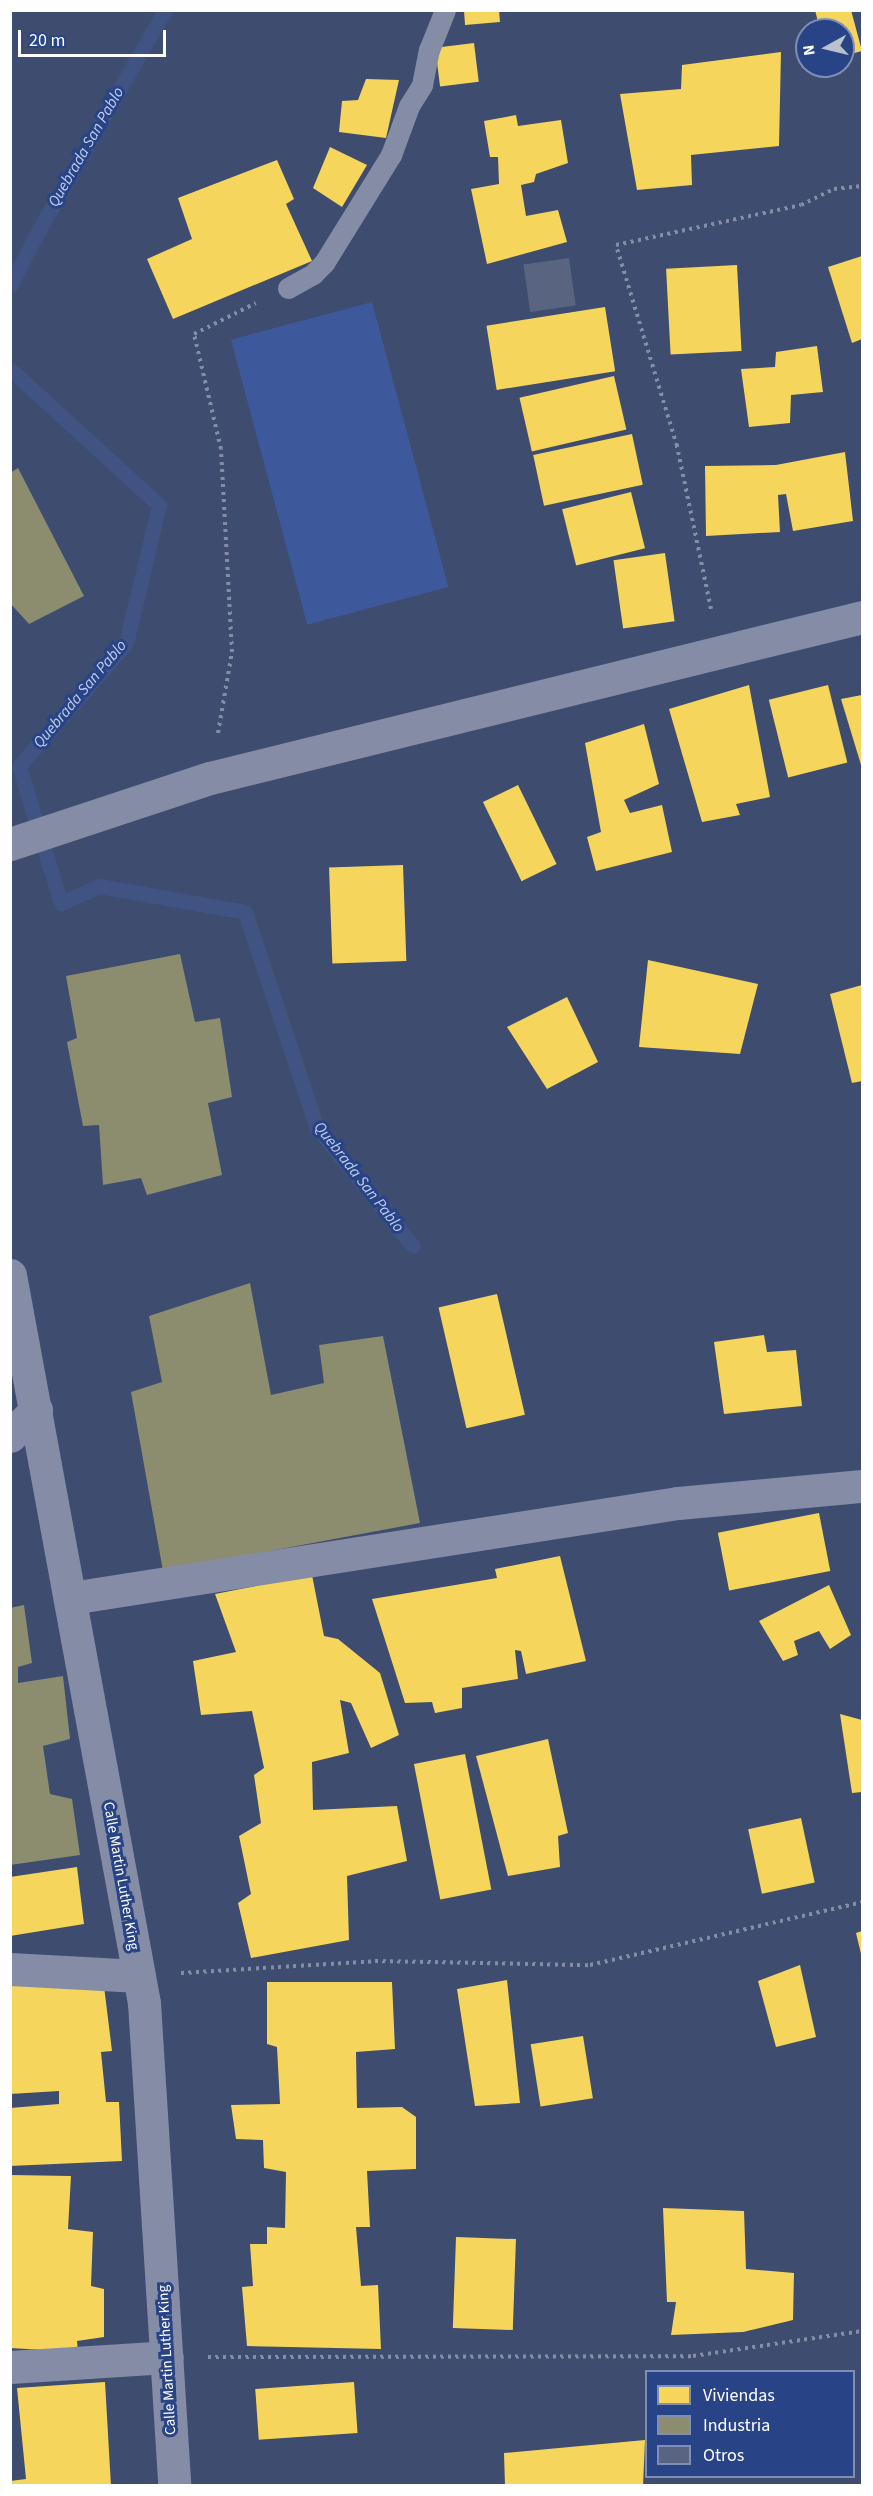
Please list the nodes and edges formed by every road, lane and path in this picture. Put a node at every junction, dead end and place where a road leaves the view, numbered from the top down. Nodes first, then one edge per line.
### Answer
1 (445, 10) edge
2 (862, 186) edge
3 (288, 288) joint
4 (862, 617) edge
5 (725, 650) junction
6 (210, 778) junction
7 (10, 844) edge
8 (10, 1275) edge
9 (36, 1410) junction
10 (10, 1436) edge
11 (862, 1486) edge
12 (71, 1598) junction
13 (862, 1902) edge
14 (10, 1969) edge
15 (139, 1976) junction
16 (862, 2331) edge
17 (167, 2357) junction
18 (10, 2367) edge
19 (174, 2486) edge

1 - 3 lane
2 - 5 path
3 - 6 path
4 - 5 street
5 - 6 street
6 - 7 street
8 - 9 street, Calle Martin Luther King
9 - 10 street
9 - 12 street, Calle Martin Luther King
11 - 12 street
12 - 15 street, Calle Martin Luther King
13 - 15 path
14 - 15 street
15 - 17 street, Calle Martin Luther King
16 - 17 path
17 - 18 street
17 - 19 street, Calle Martin Luther King

